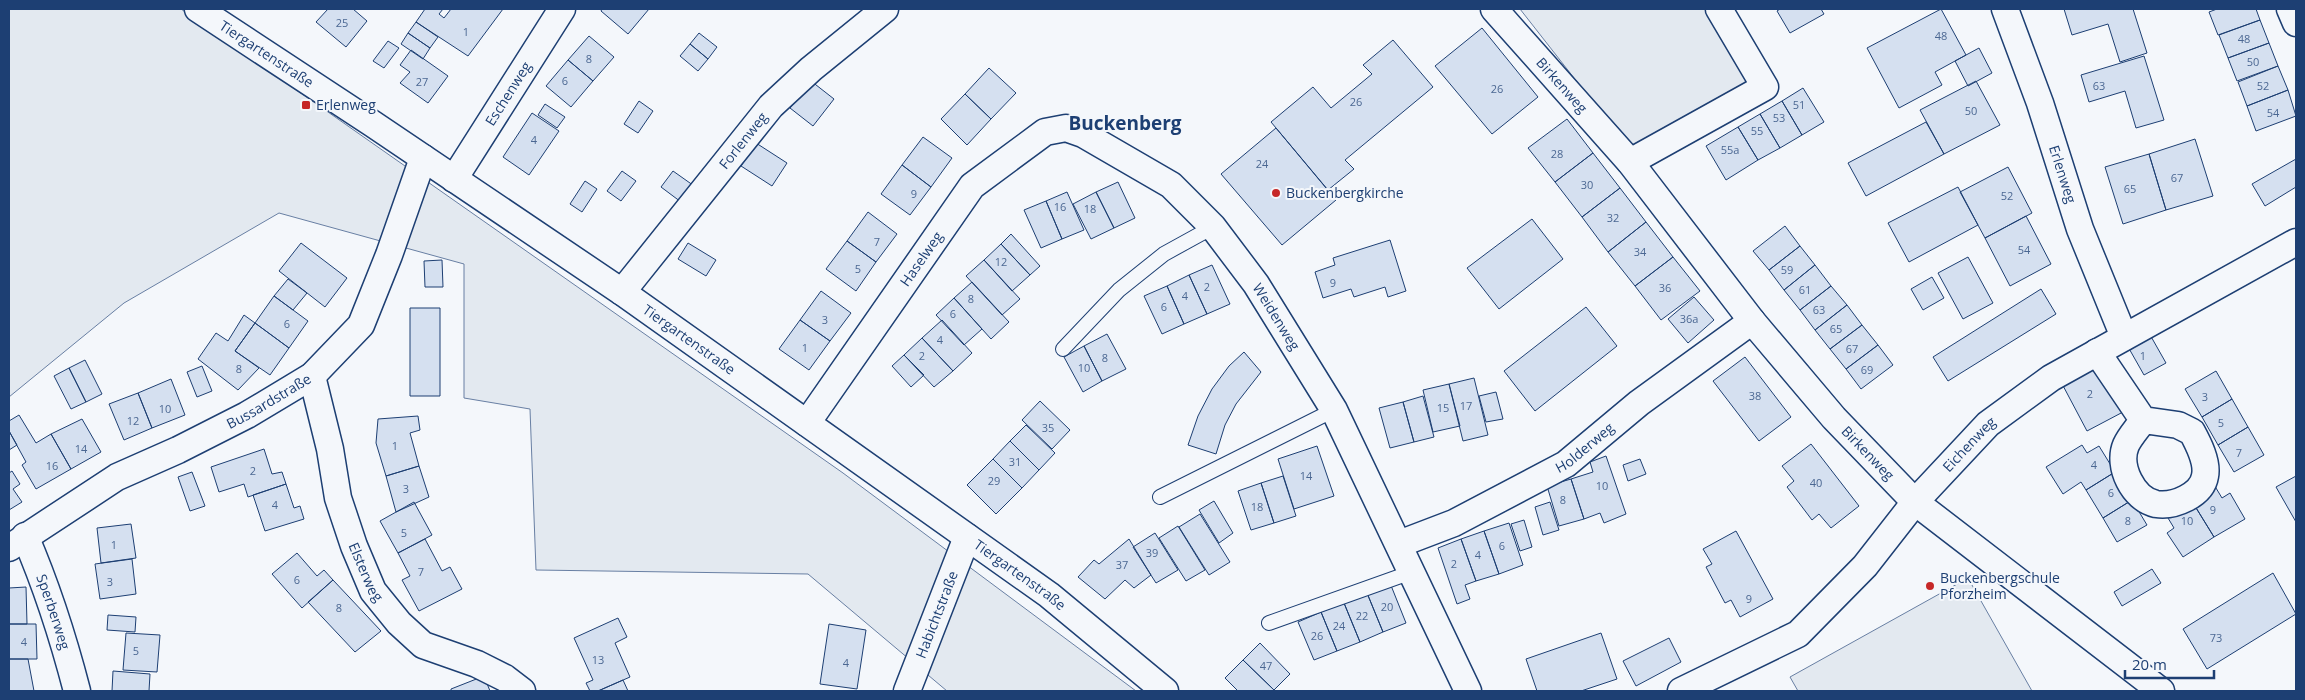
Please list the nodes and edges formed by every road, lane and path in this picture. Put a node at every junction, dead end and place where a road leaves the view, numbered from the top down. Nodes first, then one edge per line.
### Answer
1 (198, 9) edge
2 (562, 9) edge
3 (885, 9) edge
4 (1494, 9) edge
5 (1719, 9) edge
6 (2005, 9) edge
7 (2290, 9) edge
8 (2296, 23) edge
9 (1066, 128) joint
10 (423, 158) junction
11 (1630, 162) junction
12 (454, 179) junction
13 (1213, 227) junction
14 (2296, 242) edge
15 (622, 292) junction
16 (1752, 321) junction
17 (2124, 337) junction
18 (1063, 349) dead end
19 (2097, 352) junction
20 (312, 376) junction
21 (1334, 410) junction
22 (2143, 420) dead end
23 (806, 424) junction
24 (1160, 497) dead end
25 (1915, 502) junction
26 (967, 537) junction
27 (17, 542) edge
28 (1399, 544) junction
29 (1412, 572) junction
30 (1269, 623) dead end
31 (77, 691) edge
32 (522, 691) edge
33 (906, 691) edge
34 (1165, 691) edge
35 (1468, 691) edge
36 (1681, 691) edge
37 (2161, 691) edge

1 - 10 street, Tiergartenstraße
2 - 12 street, Eschenweg
3 - 15 street, Forlenweg
4 - 11 street, Birkenweg
5 - 11 street
6 - 17 street, Erlenweg
7 - 8 street
9 - 13 street, Weidenweg
9 - 23 street, Haselweg
10 - 12 street, Tiergartenstraße
10 - 20 street, Bussardstraße
11 - 16 street, Birkenweg
12 - 15 street, Tiergartenstraße
13 - 18 lane
13 - 21 street, Weidenweg
14 - 17 street, Eichenweg
15 - 23 street, Tiergartenstraße
16 - 25 street, Birkenweg
16 - 28 street, Holderweg
17 - 19 street, Eichenweg
19 - 22 street
19 - 25 street, Eichenweg
20 - 27 street, Bussardstraße
20 - 32 street, Elsterweg
21 - 24 lane
21 - 28 street, Weidenweg
23 - 26 street, Tiergartenstraße
25 - 36 street, Eichenweg
25 - 37 street, Birkenweg
26 - 33 street, Habichtstraße
26 - 34 street, Tiergartenstraße
27 - 31 street, Sperberweg
28 - 29 street, Weidenweg
29 - 30 lane
29 - 35 street, Weidenweg

